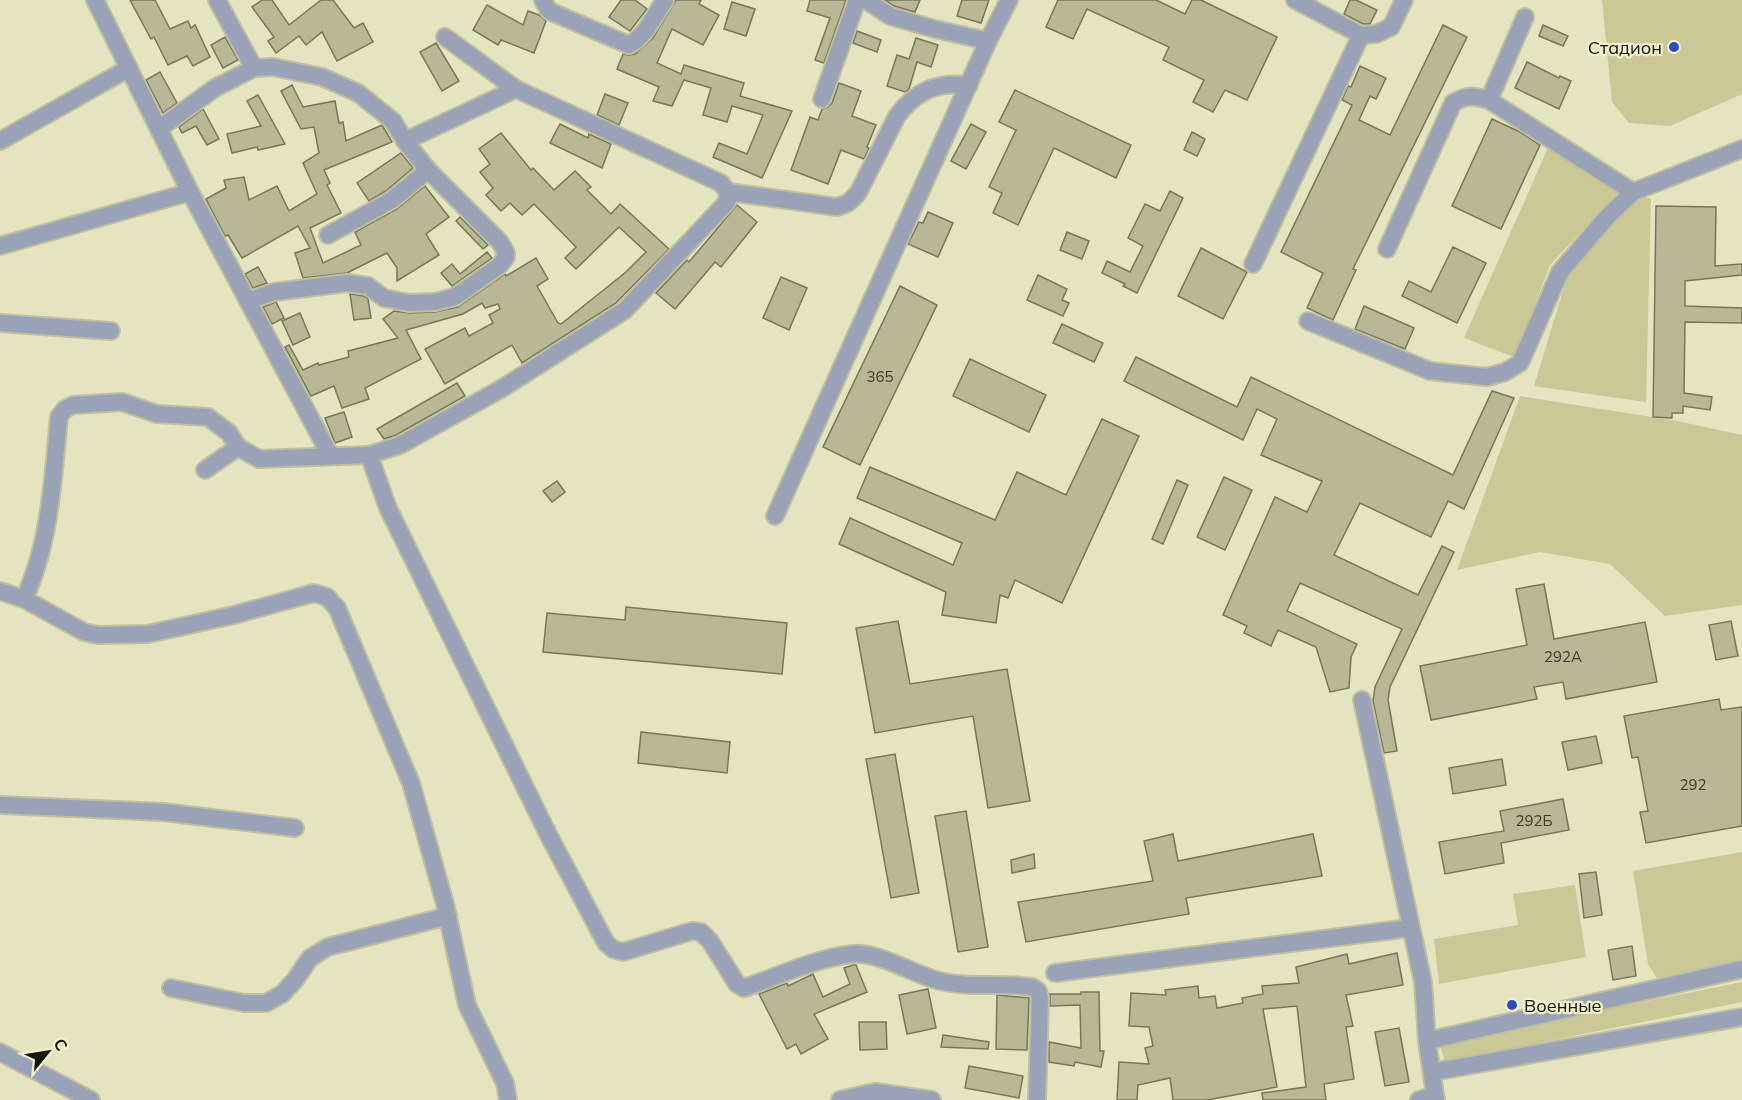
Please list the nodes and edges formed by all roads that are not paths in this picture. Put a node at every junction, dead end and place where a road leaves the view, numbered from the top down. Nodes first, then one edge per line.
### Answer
1 (95, 0) edge
2 (217, 0) edge
3 (543, 0) edge
4 (664, 0) edge
5 (857, 0) edge
6 (866, 0) edge
7 (1009, 0) edge
8 (1295, 0) edge
9 (1404, 0) edge
10 (1525, 17) dead end
11 (1361, 35) junction
12 (445, 37) dead end
13 (988, 41) junction
14 (254, 68) junction
15 (129, 69) junction
16 (969, 85) junction
17 (516, 89) junction
18 (822, 99) dead end
19 (1489, 100) junction
20 (160, 128) junction
21 (0, 141) edge
22 (405, 141) junction
23 (1742, 149) edge
24 (428, 170) junction
25 (190, 192) junction
26 (728, 192) junction
27 (1634, 192) junction
28 (328, 235) dead end
29 (0, 246) edge
30 (1387, 249) dead end
31 (1253, 264) dead end
32 (248, 301) junction
33 (1308, 321) dead end
34 (0, 323) edge
35 (111, 331) dead end
36 (238, 447) junction
37 (330, 455) junction
38 (369, 455) junction
39 (205, 470) dead end
40 (775, 516) dead end
41 (0, 591) edge
42 (24, 599) junction
43 (1362, 700) dead end
44 (0, 804) edge
45 (296, 828) dead end
46 (448, 916) junction
47 (1410, 928) junction
48 (1742, 969) edge
49 (1055, 973) dead end
50 (171, 988) dead end
51 (1742, 1017) edge
52 (1427, 1041) junction
53 (0, 1052) edge
54 (1432, 1072) junction
55 (1430, 1098) edge
56 (91, 1100) edge
57 (508, 1100) edge
58 (840, 1100) edge
59 (932, 1100) edge
60 (1037, 1100) edge

1 - 15 street
2 - 14 street
3 - 4 street
5 - 18 street
6 - 13 street
7 - 13 street
8 - 11 street
9 - 11 street
10 - 19 street
11 - 31 street
12 - 17 street
13 - 16 street
14 - 20 street
14 - 22 street
15 - 20 street
15 - 21 street
16 - 26 street
16 - 40 street
17 - 22 street
17 - 26 street
19 - 27 street
19 - 30 street
20 - 25 street
22 - 24 street
23 - 27 street
24 - 28 street
24 - 32 street
25 - 29 street
25 - 32 street
26 - 38 street
27 - 33 street
32 - 37 street
34 - 35 street
36 - 37 street
36 - 39 street
36 - 42 street
37 - 38 street
38 - 60 street
41 - 42 street
42 - 46 street
43 - 47 street
44 - 45 street
46 - 50 street
46 - 57 street
47 - 49 street
47 - 52 street
48 - 52 street
51 - 54 street
52 - 54 street
53 - 56 street
54 - 55 street
58 - 59 street

